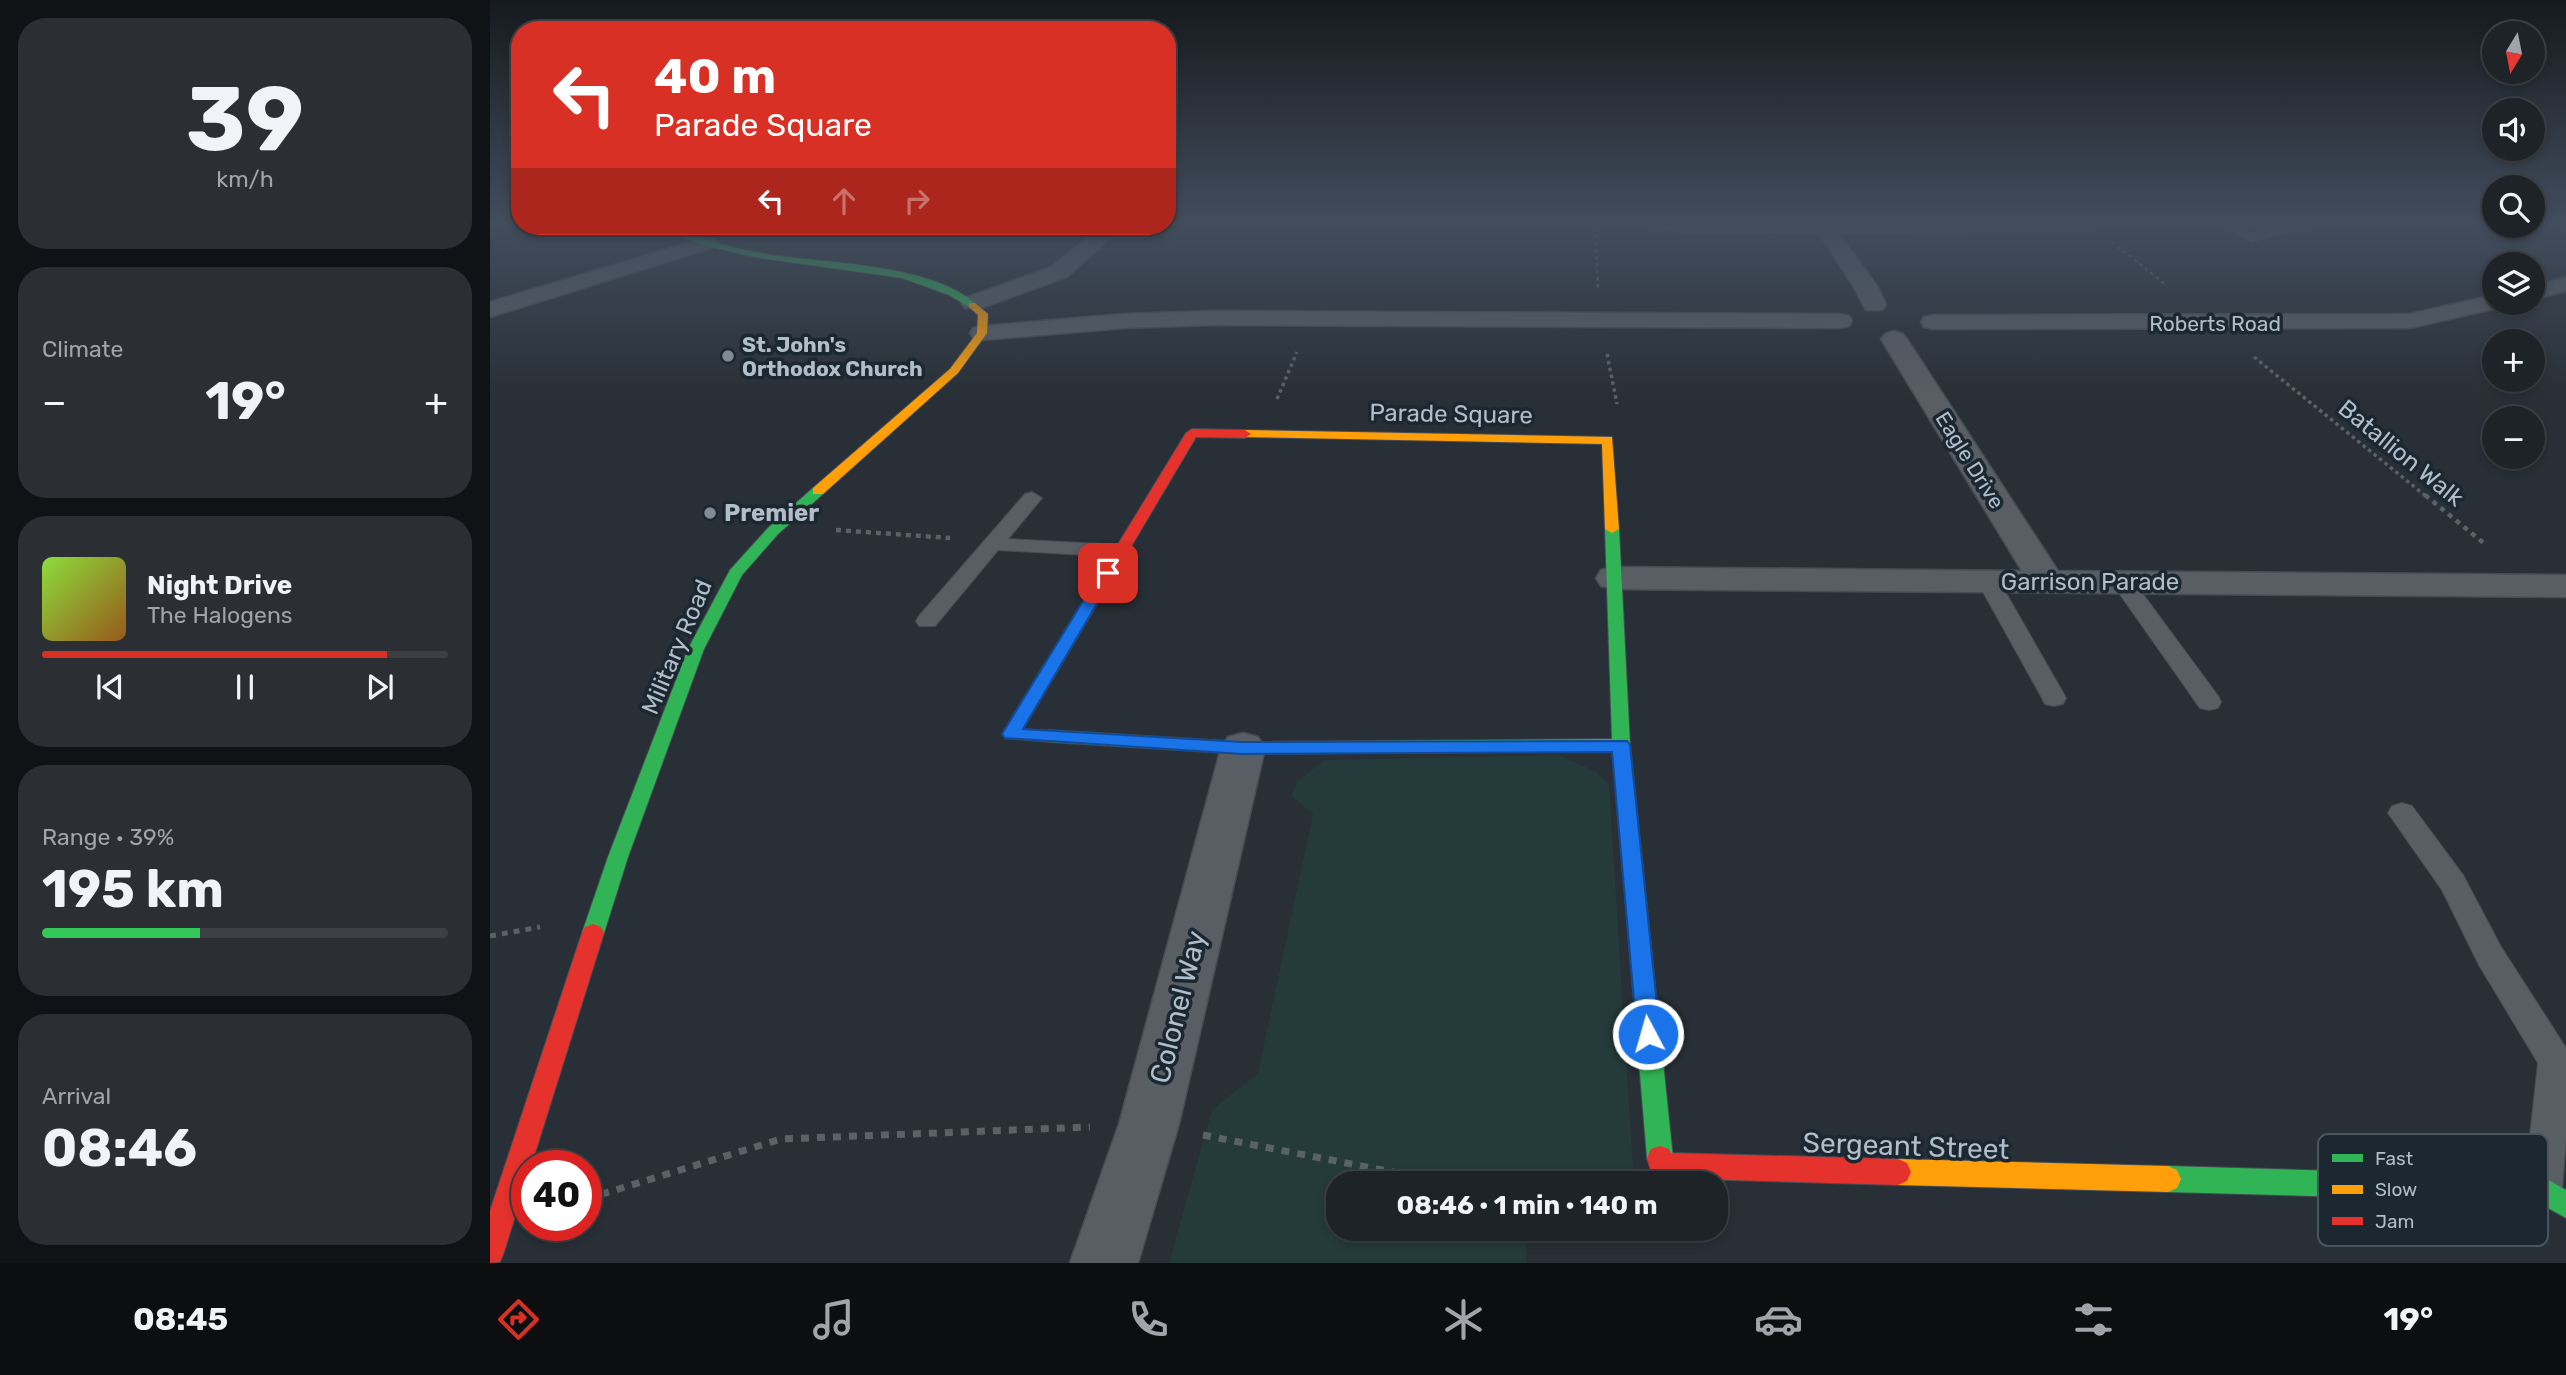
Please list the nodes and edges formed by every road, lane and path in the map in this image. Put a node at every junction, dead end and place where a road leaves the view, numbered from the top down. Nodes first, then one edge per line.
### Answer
1 (588, 280) edge
2 (910, 280) edge
3 (1037, 280) edge
4 (1598, 280) edge
5 (1860, 280) edge
6 (2160, 280) edge
7 (2566, 284) edge
8 (2545, 290) edge
9 (1871, 297) junction
10 (973, 303) junction
11 (2482, 305) edge
12 (1600, 308) junction
13 (490, 310) edge
14 (1915, 314) junction
15 (2213, 323) junction
16 (1867, 332) junction
17 (982, 333) junction
18 (1301, 343) dead end
19 (1263, 432) junction
20 (1608, 440) junction
21 (1032, 498) dead end
22 (778, 527) junction
23 (994, 542) junction
24 (1121, 551) junction
25 (1614, 578) junction
26 (1987, 582) junction
27 (2047, 582) junction
28 (2123, 583) junction
29 (2552, 586) edge
30 (927, 621) dead end
31 (2054, 698) dead end
32 (2209, 702) dead end
33 (1621, 745) junction
34 (1242, 748) junction
35 (2402, 813) dead end
36 (1149, 1124) junction
37 (1388, 1171) edge
38 (2318, 1189) edge
39 (602, 1194) edge
40 (2555, 1198) edge
41 (490, 1252) edge
42 (1104, 1263) edge

1 - 13 street
2 - 10 street
3 - 10 street
4 - 12 path
5 - 9 street
6 - 15 path, Batallion Walk
7 - 8 street
9 - 14 street, Roberts Road
9 - 16 street
10 - 17 street
11 - 15 street, Roberts Road
12 - 16 street
12 - 17 street
12 - 20 path
14 - 15 street, Roberts Road
14 - 16 street
15 - 29 path, Batallion Walk
16 - 27 street, Eagle Drive
17 - 22 street, Military Road
18 - 19 path
19 - 20 street, Parade Square
19 - 24 street, Parade Square
20 - 25 street
21 - 23 lane
22 - 23 path
22 - 41 street, Military Road
23 - 24 lane
23 - 30 lane
24 - 34 street, Parade Square
25 - 26 street, Garrison Parade
25 - 33 street
26 - 27 street, Garrison Parade
26 - 31 lane
27 - 28 street, Garrison Parade
28 - 29 street, Garrison Parade
28 - 32 lane
33 - 34 street, Parade Square
33 - 38 street, Sergeant Street
34 - 36 street, Colonel Way
35 - 40 lane
36 - 37 path
36 - 39 path
36 - 42 street, Colonel Way

